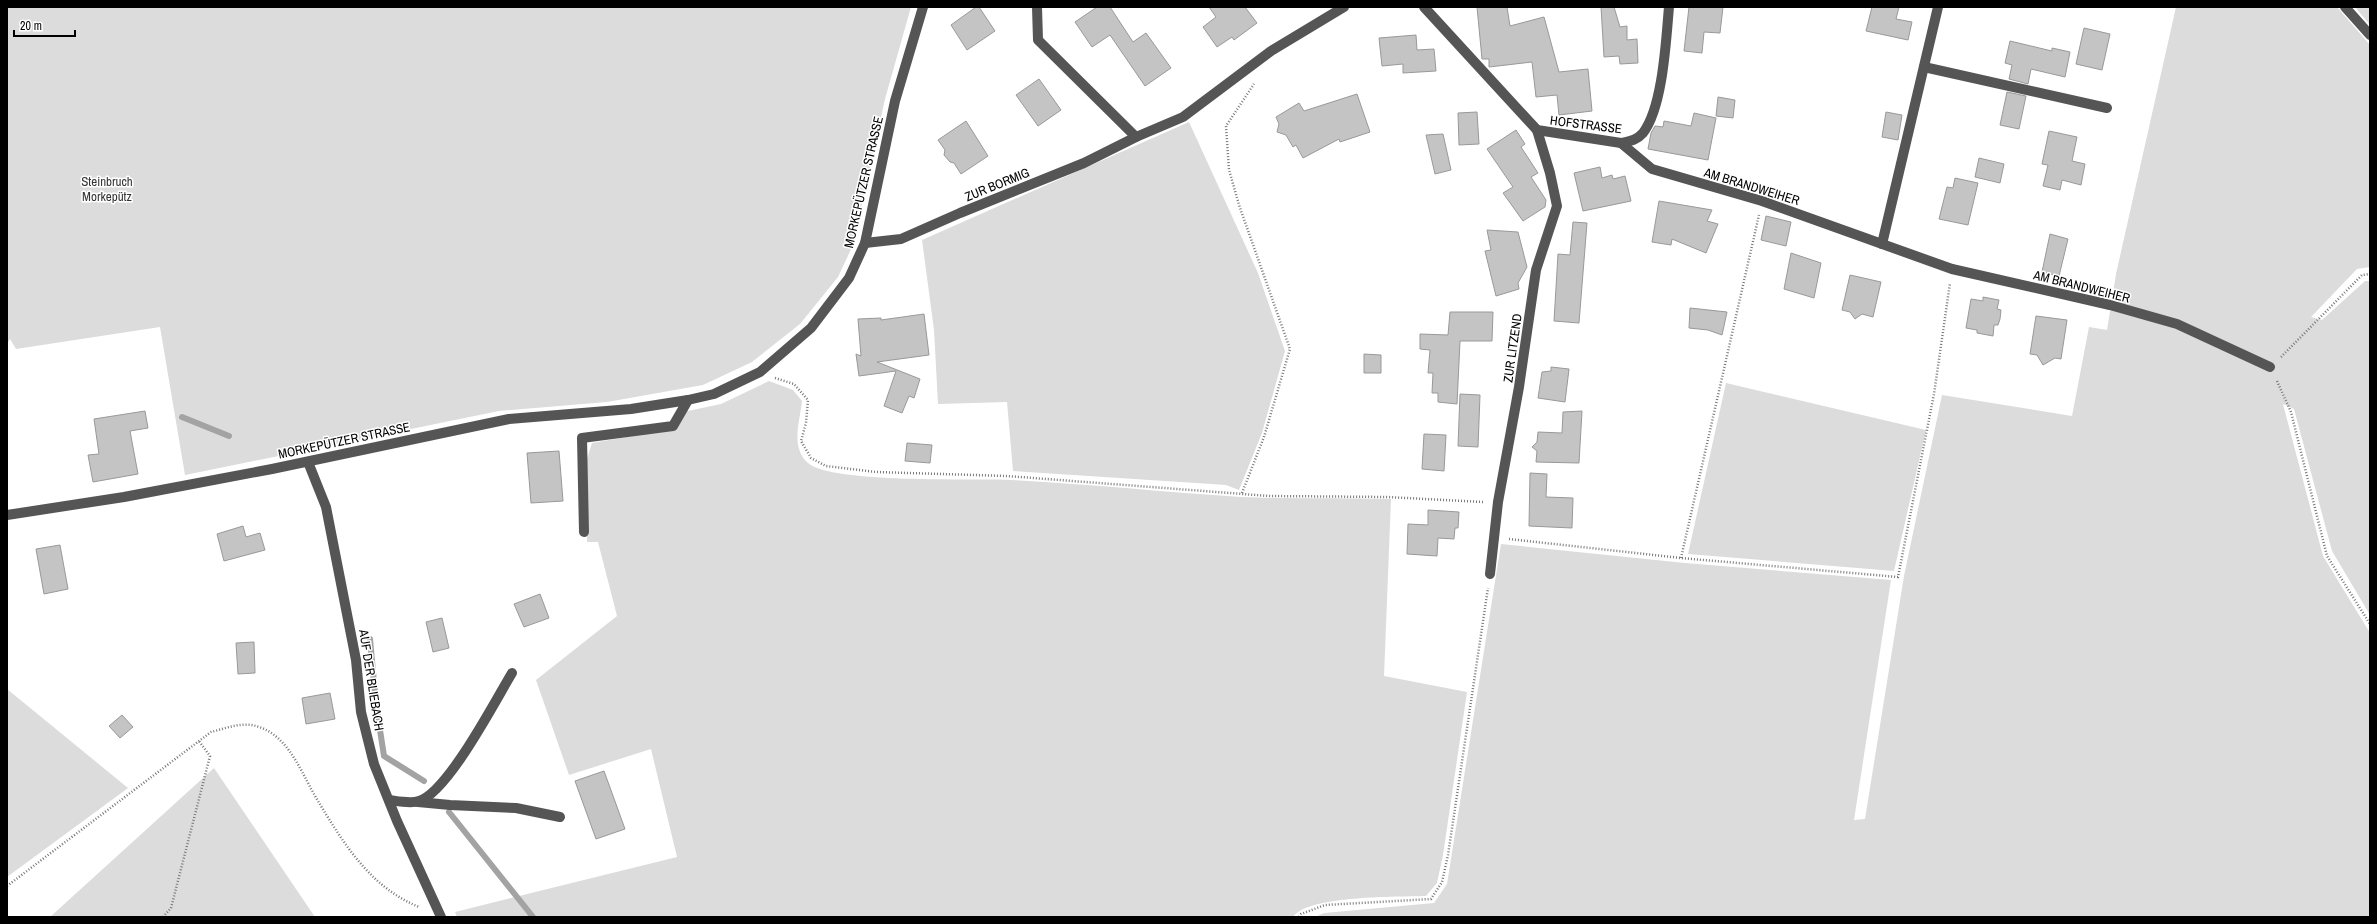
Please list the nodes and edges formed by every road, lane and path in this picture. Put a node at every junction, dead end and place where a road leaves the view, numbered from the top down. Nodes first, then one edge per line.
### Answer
1 (923, 7) edge
2 (1037, 7) edge
3 (1344, 7) edge
4 (1424, 7) edge
5 (1669, 7) edge
6 (1938, 7) edge
7 (2345, 7) edge
8 (2370, 35) edge
9 (1924, 67) junction
10 (1258, 78) dead end
11 (2107, 108) dead end
12 (1537, 130) junction
13 (1136, 137) junction
14 (1621, 143) junction
15 (1762, 201) junction
16 (865, 243) junction
17 (1882, 244) junction
18 (1952, 269) junction
19 (2370, 274) edge
20 (2270, 367) junction
21 (760, 372) junction
22 (688, 400) junction
23 (308, 462) junction
24 (1242, 493) junction
25 (1498, 502) junction
26 (7, 515) edge
27 (584, 532) dead end
28 (1495, 537) junction
29 (1681, 558) junction
30 (1490, 574) joint
31 (2370, 624) edge
32 (512, 673) dead end
33 (199, 741) junction
34 (389, 800) junction
35 (418, 802) junction
36 (560, 818) dead end
37 (7, 886) edge
38 (440, 916) edge
39 (163, 917) edge
40 (1299, 917) edge

1 - 16 street, MORKEPÜTZER STRASSE
2 - 13 street
3 - 13 street, ZUR BORMIG
4 - 12 street, HOFSTRASSE
5 - 14 street, HOFSTRASSE
6 - 9 street
7 - 8 street
9 - 11 street
9 - 17 street
10 - 24 path
12 - 14 street, HOFSTRASSE
12 - 25 street, ZUR LITZEND
13 - 16 street, ZUR BORMIG
14 - 15 street, AM BRANDWEIHER
15 - 17 street, AM BRANDWEIHER
15 - 29 path
16 - 21 street, MORKEPÜTZER STRASSE
17 - 18 street, AM BRANDWEIHER
18 - 20 street, AM BRANDWEIHER
18 - 29 path
19 - 20 path
20 - 31 path
21 - 22 street, MORKEPÜTZER STRASSE
21 - 24 path
22 - 23 street, MORKEPÜTZER STRASSE
22 - 27 street
23 - 26 street, MORKEPÜTZER STRASSE
23 - 34 street, AUF DER BLIEBACH
24 - 25 path
25 - 28 street, ZUR LITZEND
28 - 29 path
28 - 30 street, ZUR LITZEND
30 - 40 path
32 - 35 street
33 - 37 path
33 - 38 path
33 - 39 path
34 - 35 street
34 - 38 street, AUF DER BLIEBACH
35 - 36 street

